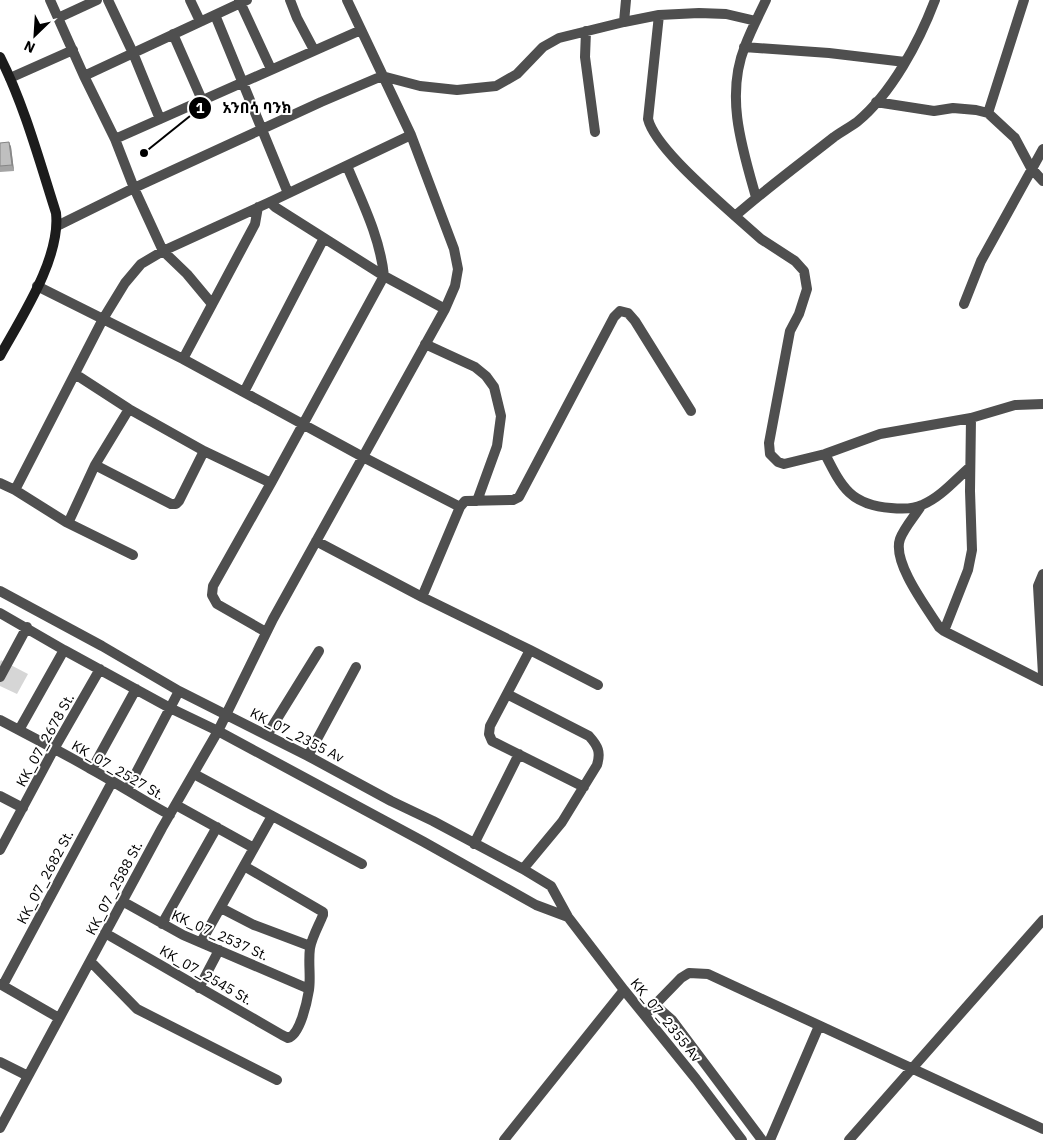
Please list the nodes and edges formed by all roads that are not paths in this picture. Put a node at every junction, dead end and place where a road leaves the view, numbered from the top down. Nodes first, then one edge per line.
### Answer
1 (50, 0) edge
2 (97, 0) edge
3 (108, 0) edge
4 (190, 0) edge
5 (290, 0) edge
6 (347, 0) edge
7 (626, 0) edge
8 (766, 0) edge
9 (935, 0) edge
10 (1024, 0) edge
11 (242, 1) edge
12 (215, 15) junction
13 (659, 15) junction
14 (58, 18) junction
15 (200, 21) junction
16 (756, 21) junction
17 (624, 22) junction
18 (361, 30) junction
19 (586, 31) junction
20 (173, 34) junction
21 (744, 47) junction
22 (73, 50) junction
23 (314, 50) junction
24 (133, 53) junction
25 (1, 62) edge
26 (906, 62) junction
27 (271, 69) junction
28 (84, 76) junction
29 (382, 76) junction
30 (10, 78) junction
31 (242, 82) junction
32 (202, 100) junction
33 (876, 102) junction
34 (988, 113) junction
35 (160, 119) junction
36 (262, 130) junction
37 (595, 132) dead end
38 (411, 135) junction
39 (115, 139) junction
40 (1043, 149) edge
41 (347, 166) junction
42 (1031, 168) junction
43 (1043, 181) edge
44 (134, 188) junction
45 (288, 193) junction
46 (756, 197) junction
47 (270, 202) junction
48 (258, 208) junction
49 (735, 216) junction
50 (57, 226) junction
51 (324, 238) junction
52 (162, 251) junction
53 (384, 276) junction
54 (38, 286) junction
55 (212, 304) junction
56 (964, 304) dead end
57 (445, 309) junction
58 (103, 319) junction
59 (425, 344) junction
60 (0, 356) edge
61 (184, 359) junction
62 (75, 374) junction
63 (244, 392) junction
64 (1043, 404) edge
65 (129, 409) junction
66 (691, 411) dead end
67 (971, 418) junction
68 (304, 423) junction
69 (204, 451) junction
70 (825, 454) junction
71 (363, 457) junction
72 (95, 465) junction
73 (970, 467) junction
74 (0, 483) edge
75 (271, 483) junction
76 (14, 490) junction
77 (477, 501) junction
78 (921, 506) junction
79 (460, 507) junction
80 (66, 522) junction
81 (316, 541) junction
82 (133, 555) dead end
83 (1043, 574) edge
84 (0, 591) edge
85 (422, 597) junction
86 (0, 613) edge
87 (27, 627) junction
88 (944, 631) junction
89 (266, 632) junction
90 (64, 650) junction
91 (530, 650) junction
92 (319, 651) dead end
93 (356, 667) dead end
94 (100, 669) junction
95 (1043, 675) edge
96 (0, 677) edge
97 (1043, 681) edge
98 (598, 685) dead end
99 (136, 688) junction
100 (179, 691) junction
101 (507, 694) junction
102 (170, 708) junction
103 (227, 715) junction
104 (0, 720) edge
105 (19, 730) junction
106 (218, 731) junction
107 (267, 735) junction
108 (54, 749) junction
109 (519, 754) junction
110 (308, 756) junction
111 (92, 769) junction
112 (194, 774) junction
113 (112, 782) junction
114 (584, 787) junction
115 (127, 790) junction
116 (0, 796) edge
117 (176, 806) junction
118 (23, 808) junction
119 (170, 815) junction
120 (272, 816) junction
121 (217, 827) junction
122 (474, 844) junction
123 (254, 848) junction
124 (0, 850) edge
125 (362, 864) dead end
126 (244, 866) junction
127 (523, 869) junction
128 (122, 900) junction
129 (221, 908) junction
130 (568, 917) junction
131 (1043, 920) edge
132 (162, 924) junction
133 (105, 933) junction
134 (201, 942) junction
135 (310, 946) junction
136 (219, 950) junction
137 (90, 961) junction
138 (2, 985) edge
139 (199, 988) junction
140 (309, 989) junction
141 (624, 990) junction
142 (655, 1005) junction
143 (644, 1015) junction
144 (59, 1018) junction
145 (819, 1026) junction
146 (0, 1062) edge
147 (912, 1069) junction
148 (28, 1076) junction
149 (278, 1080) dead end
150 (0, 1128) edge
151 (1043, 1129) edge
152 (504, 1140) edge
153 (742, 1140) edge
154 (762, 1140) edge
155 (770, 1140) edge
156 (849, 1140) edge

1 - 14 street
2 - 14 street
3 - 24 street
4 - 15 street
5 - 23 street
6 - 18 street, KK_07_2588 St.
7 - 17 street
8 - 16 street
9 - 26 street
10 - 34 street
11 - 12 street
11 - 27 street
12 - 15 street
12 - 31 street
13 - 16 street
13 - 17 street
13 - 49 street
14 - 22 street
15 - 20 street
16 - 21 street
17 - 19 street
18 - 23 street
18 - 29 street, KK_07_2588 St.
19 - 29 street
19 - 37 street
20 - 24 street
20 - 32 street
21 - 26 street
21 - 46 street
22 - 28 street
22 - 30 street
23 - 27 street
24 - 28 street
24 - 35 street
25 - 30 street
26 - 33 street
27 - 31 street
28 - 39 street
29 - 36 street
29 - 38 street, KK_07_2588 St.
30 - 50 street
31 - 32 street
31 - 36 street
32 - 35 street
33 - 34 street
33 - 46 street
34 - 42 street
35 - 39 street
36 - 44 street
36 - 45 street
38 - 41 street
38 - 57 street, KK_07_2588 St.
39 - 44 street
40 - 42 street
41 - 45 street
41 - 53 street
42 - 43 street
42 - 56 street
44 - 50 street
44 - 52 street
45 - 47 street
46 - 49 street
47 - 48 street
47 - 51 street
48 - 52 street
48 - 55 street
49 - 70 street
50 - 54 street
51 - 53 street
51 - 63 street
52 - 55 street
52 - 58 street
53 - 57 street
53 - 68 street
54 - 58 street
54 - 60 street
55 - 61 street
57 - 59 street, KK_07_2588 St.
58 - 61 street
58 - 62 street
59 - 71 street, KK_07_2588 St.
59 - 77 street
61 - 63 street
62 - 65 street
62 - 76 street
63 - 68 street
64 - 67 street
65 - 69 street
65 - 72 street
66 - 77 street
67 - 70 street
67 - 73 street
68 - 71 street
68 - 75 street
69 - 72 street
69 - 75 street
70 - 78 street
71 - 79 street
71 - 81 street, KK_07_2588 St.
72 - 80 street
73 - 78 street
73 - 88 street
74 - 76 street
75 - 89 street
76 - 80 street
77 - 79 street
78 - 88 street
79 - 85 street
80 - 82 street
81 - 85 street
81 - 89 street, KK_07_2588 St.
83 - 95 street
84 - 100 street, KK_07_2355 Av
85 - 91 street
86 - 87 street
87 - 90 street
87 - 96 street
88 - 97 street
89 - 103 street, KK_07_2588 St.
90 - 94 street
90 - 105 street
91 - 98 street
91 - 101 street
92 - 107 street
93 - 110 street
94 - 99 street
94 - 108 street, KK_07_2678 St.
99 - 102 street
99 - 111 street
100 - 102 street
100 - 103 street, KK_07_2355 Av
101 - 109 street
101 - 114 street
102 - 106 street
102 - 115 street
103 - 106 street, KK_07_2588 St.
103 - 107 street, KK_07_2355 Av
104 - 105 street, KK_07_2527 St.
105 - 108 street, KK_07_2527 St.
106 - 112 street, KK_07_2588 St.
106 - 130 street
107 - 110 street, KK_07_2355 Av
108 - 111 street, KK_07_2527 St.
108 - 118 street, KK_07_2678 St.
109 - 114 street
109 - 122 street
110 - 122 street, KK_07_2355 Av
111 - 113 street, KK_07_2527 St.
112 - 117 street, KK_07_2588 St.
112 - 120 street
113 - 115 street, KK_07_2527 St.
113 - 138 street, KK_07_2682 St.
114 - 127 street
115 - 119 street, KK_07_2527 St.
116 - 118 street
117 - 119 street, KK_07_2588 St.
117 - 121 street
118 - 124 street, KK_07_2678 St.
119 - 128 street, KK_07_2588 St.
120 - 123 street
120 - 125 street
121 - 123 street
121 - 132 street
122 - 127 street, KK_07_2355 Av
123 - 126 street
126 - 129 street
126 - 135 street
127 - 130 street, KK_07_2355 Av
128 - 132 street, KK_07_2537 St.
128 - 133 street, KK_07_2588 St.
129 - 134 street
129 - 135 street
130 - 141 street, KK_07_2355 Av
131 - 147 street
132 - 134 street, KK_07_2537 St.
133 - 137 street, KK_07_2588 St.
133 - 139 street, KK_07_2545 St.
134 - 136 street, KK_07_2537 St.
135 - 140 street
136 - 139 street
136 - 140 street, KK_07_2537 St.
137 - 144 street, KK_07_2588 St.
137 - 149 street
138 - 144 street
139 - 140 street, KK_07_2545 St.
141 - 143 street, KK_07_2355 Av
141 - 152 street
142 - 143 street
142 - 145 street
142 - 154 street
143 - 153 street, KK_07_2355 Av
144 - 148 street, KK_07_2588 St.
145 - 147 street
145 - 155 street
146 - 148 street
147 - 151 street
147 - 156 street
148 - 150 street, KK_07_2588 St.

